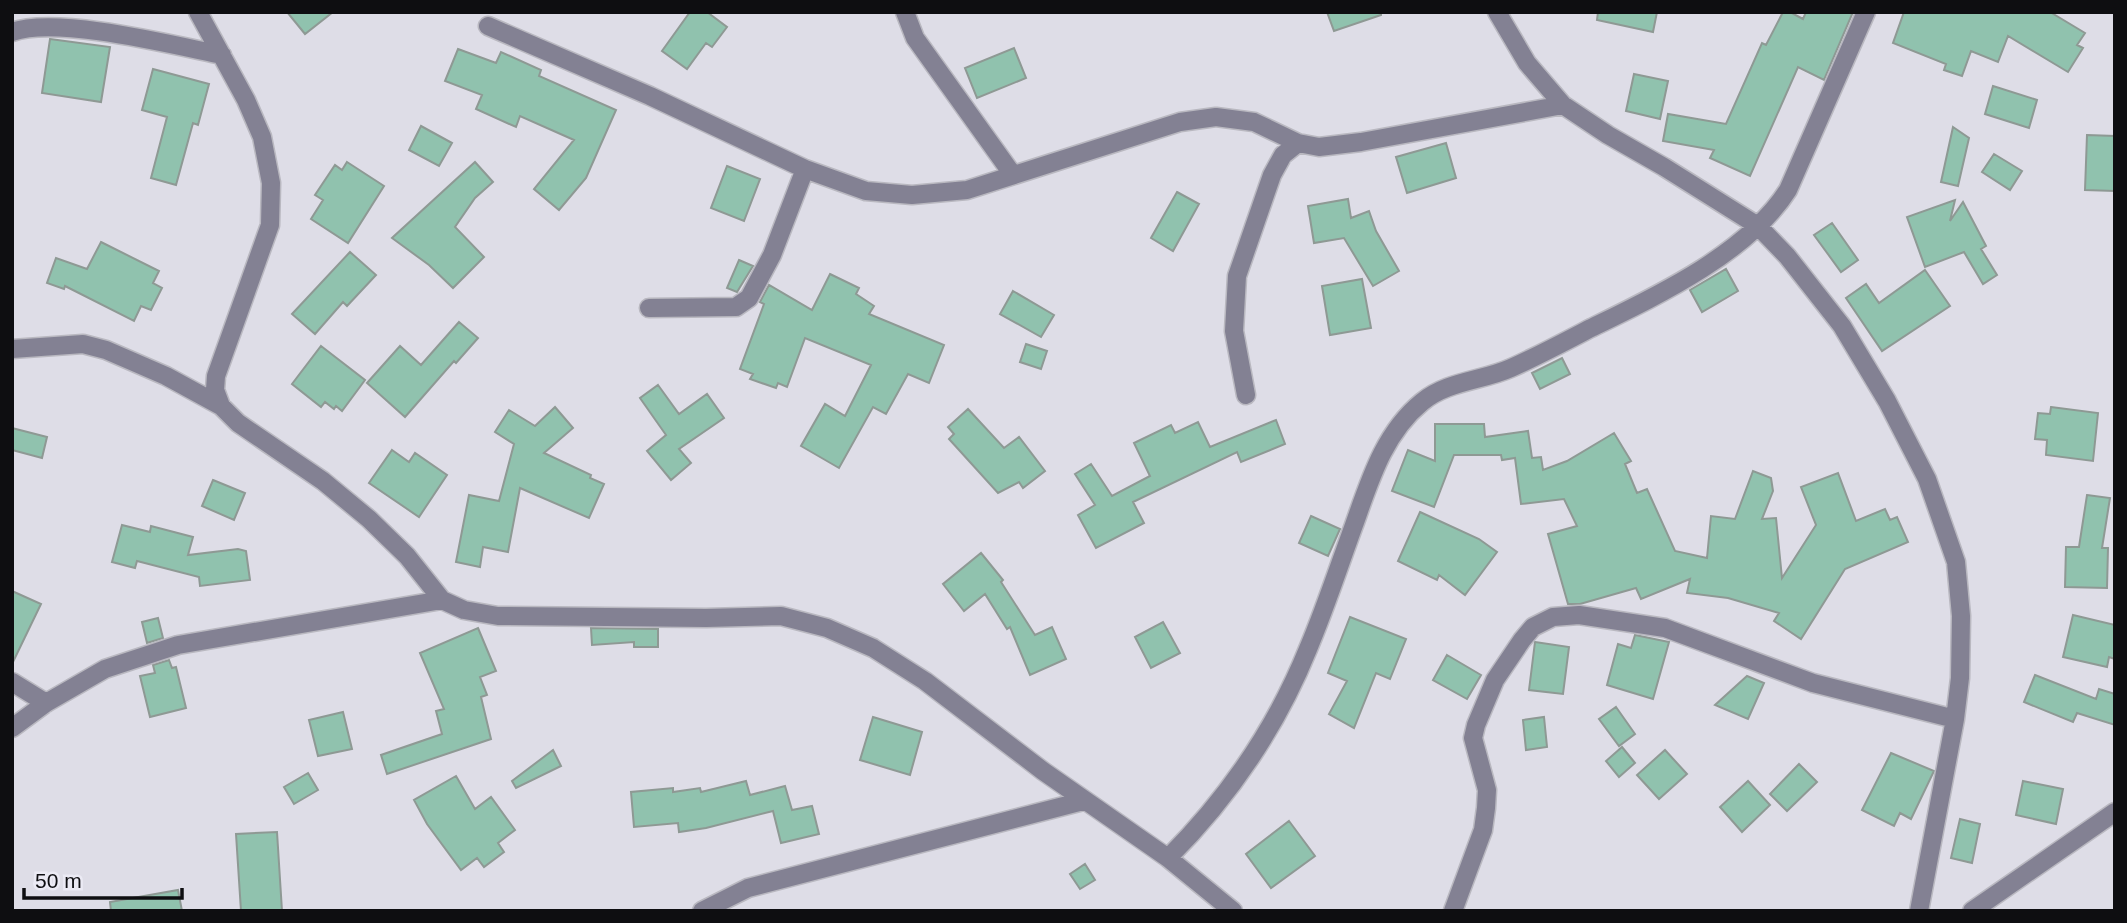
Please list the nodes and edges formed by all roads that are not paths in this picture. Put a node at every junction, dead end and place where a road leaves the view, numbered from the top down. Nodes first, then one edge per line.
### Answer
1 (198, 12) edge
2 (905, 12) edge
3 (1497, 12) edge
4 (1866, 12) edge
5 (488, 26) dead end
6 (12, 32) edge
7 (222, 55) junction
8 (1563, 104) junction
9 (1298, 142) junction
10 (805, 169) junction
11 (1013, 175) junction
12 (1758, 226) junction
13 (649, 308) dead end
14 (12, 349) edge
15 (1246, 395) dead end
16 (221, 406) junction
17 (442, 600) junction
18 (12, 682) edge
19 (46, 703) junction
20 (1955, 719) junction
21 (12, 728) edge
22 (1083, 801) junction
23 (2115, 812) edge
24 (1168, 858) junction
25 (702, 911) edge
26 (1233, 911) edge
27 (1453, 911) edge
28 (1919, 911) edge
29 (1972, 911) edge

1 - 7 street
2 - 11 street
3 - 8 street
4 - 12 street
5 - 10 street
6 - 7 street
7 - 16 street
8 - 9 street
8 - 12 street
9 - 11 street
9 - 15 street
10 - 11 street
10 - 13 street
12 - 20 street
12 - 24 street
14 - 16 street
16 - 17 street
17 - 19 street
17 - 22 street
18 - 19 street
19 - 21 street
20 - 27 street
20 - 28 street
22 - 24 street
22 - 25 street
23 - 29 street
24 - 26 street

